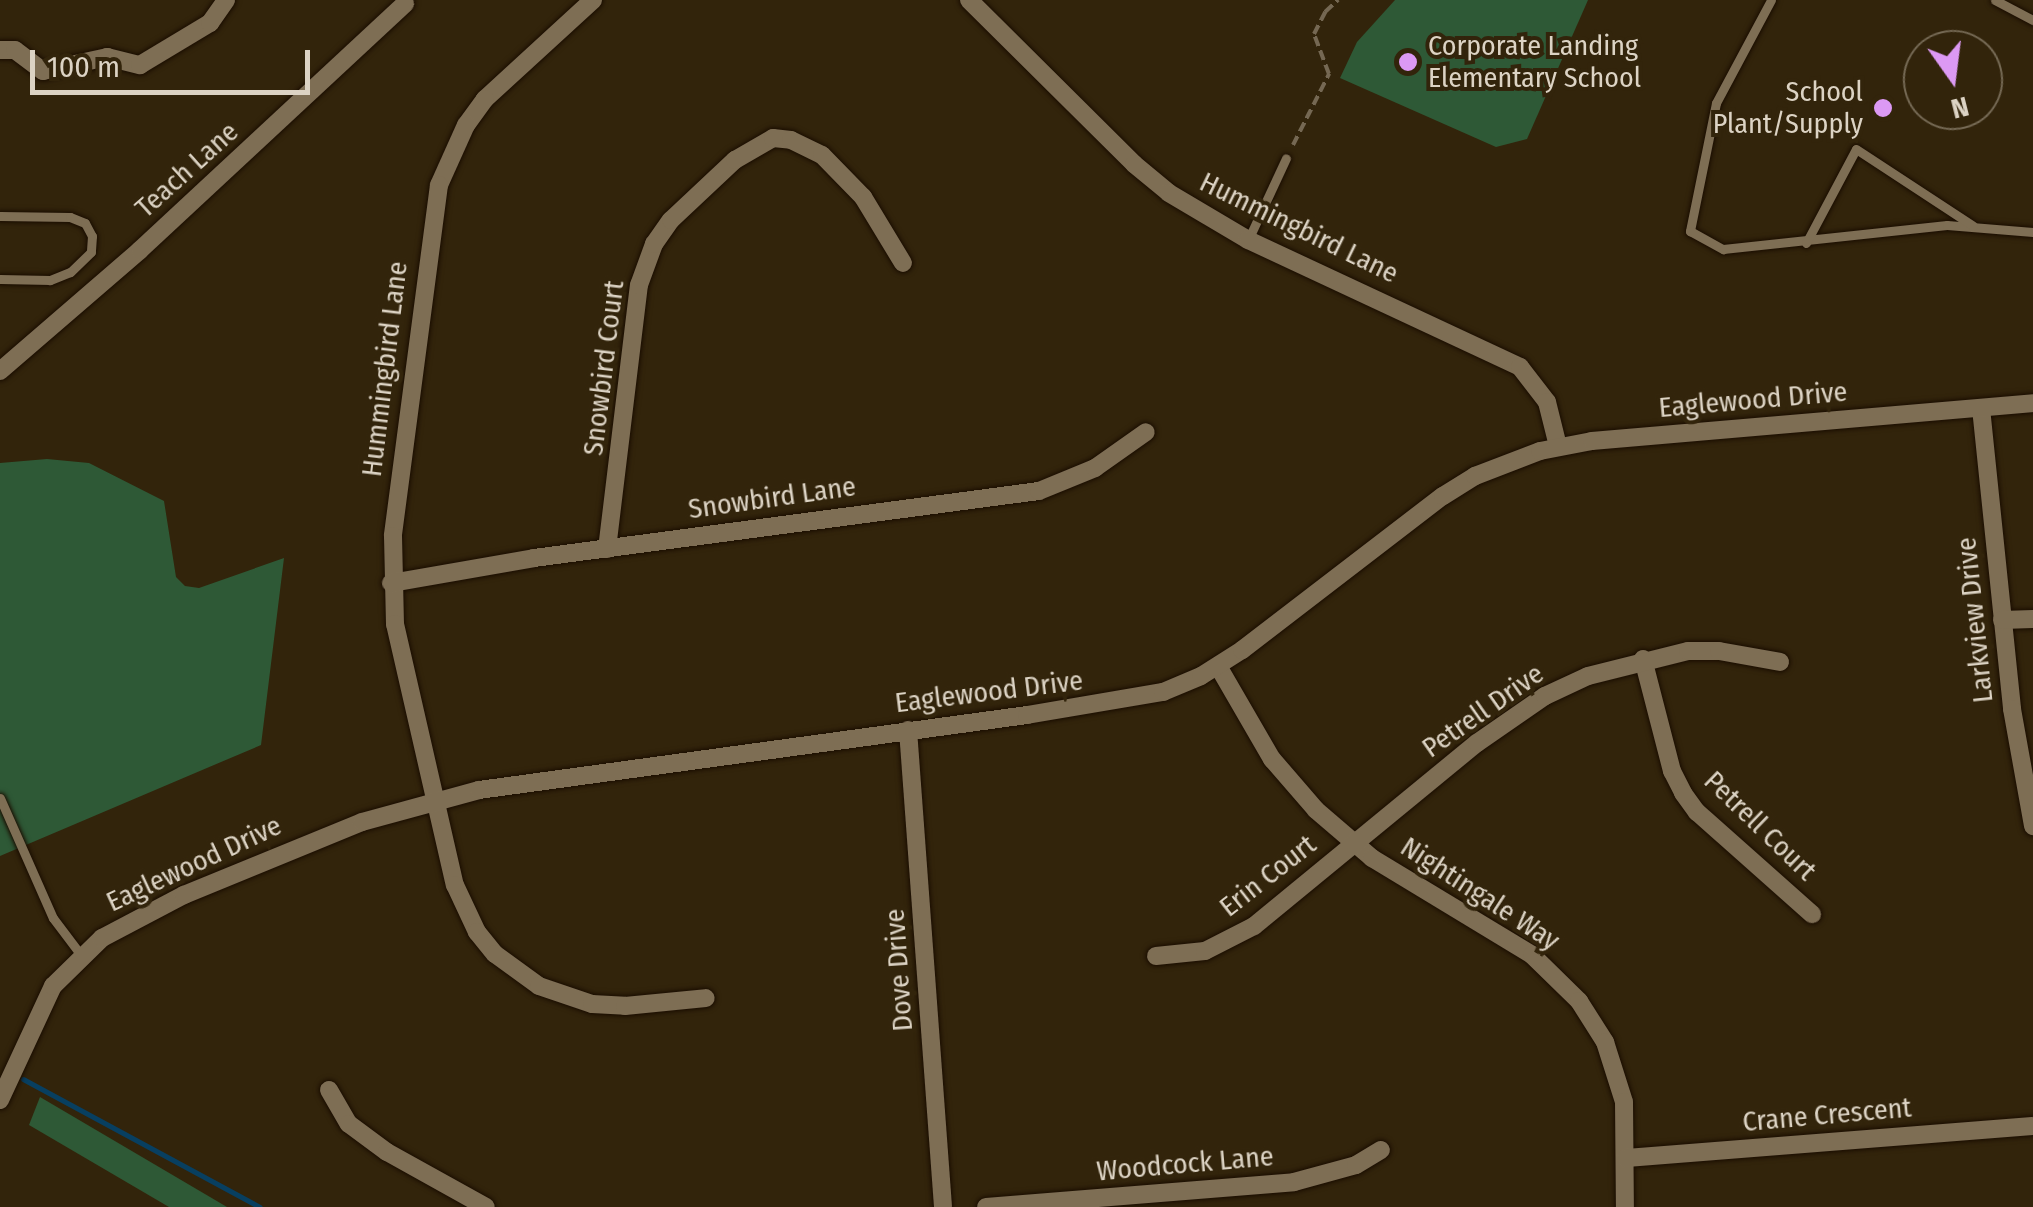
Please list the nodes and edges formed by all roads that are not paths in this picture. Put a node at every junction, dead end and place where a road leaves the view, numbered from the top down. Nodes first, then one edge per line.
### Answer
1 (226, 0) edge
2 (593, 0) edge
3 (969, 0) edge
4 (1771, 0) edge
5 (1995, 0) edge
6 (406, 4) dead end
7 (2033, 20) edge
8 (0, 50) edge
9 (1286, 158) road end
10 (0, 216) edge
11 (1975, 227) junction
12 (2033, 232) edge
13 (1248, 240) junction
14 (1806, 242) junction
15 (903, 263) dead end
16 (0, 279) edge
17 (0, 371) edge
18 (2033, 403) edge
19 (1980, 408) junction
20 (1146, 432) dead end
21 (1558, 446) junction
22 (607, 549) junction
23 (391, 583) junction
24 (2033, 618) edge
25 (2002, 620) junction
26 (1643, 659) junction
27 (1780, 662) dead end
28 (1218, 666) junction
29 (908, 730) junction
30 (0, 798) edge
31 (435, 800) junction
32 (2033, 826) edge
33 (1354, 844) junction
34 (1812, 914) dead end
35 (81, 955) junction
36 (1156, 956) dead end
37 (706, 998) dead end
38 (329, 1090) dead end
39 (0, 1100) edge
40 (2033, 1126) edge
41 (1381, 1150) dead end
42 (1626, 1158) junction
43 (486, 1207) edge
44 (943, 1207) edge
45 (986, 1207) edge
46 (1625, 1207) edge

1 - 8 street
2 - 23 street, Hummingbird Lane
3 - 13 street, Hummingbird Lane
4 - 14 lane
5 - 7 lane
6 - 17 street, Teach Lane
9 - 13 lane
10 - 16 lane
11 - 12 lane
11 - 14 lane
11 - 14 lane
13 - 21 street, Hummingbird Lane
15 - 22 street, Snowbird Court
18 - 19 street, Eaglewood Drive
19 - 21 street, Eaglewood Drive
19 - 25 street, Larkview Drive
20 - 22 street, Snowbird Lane
21 - 28 street, Eaglewood Drive
22 - 23 street, Snowbird Lane
23 - 31 street, Hummingbird Lane
24 - 25 street
25 - 32 street, Larkview Drive
26 - 27 street, Petrell Drive
26 - 33 street, Petrell Drive
26 - 34 street, Petrell Court
28 - 29 street, Eaglewood Drive
28 - 33 street, Nightingale Way
29 - 31 street, Eaglewood Drive
29 - 44 street, Dove Drive
30 - 35 lane
31 - 35 street, Eaglewood Drive
31 - 37 street, Hummingbird Lane
33 - 36 street, Erin Court
33 - 42 street, Nightingale Way
35 - 39 street, Eaglewood Drive
38 - 43 street
40 - 42 street, Crane Crescent
41 - 45 street, Woodcock Lane
42 - 46 street, Nightingale Way

